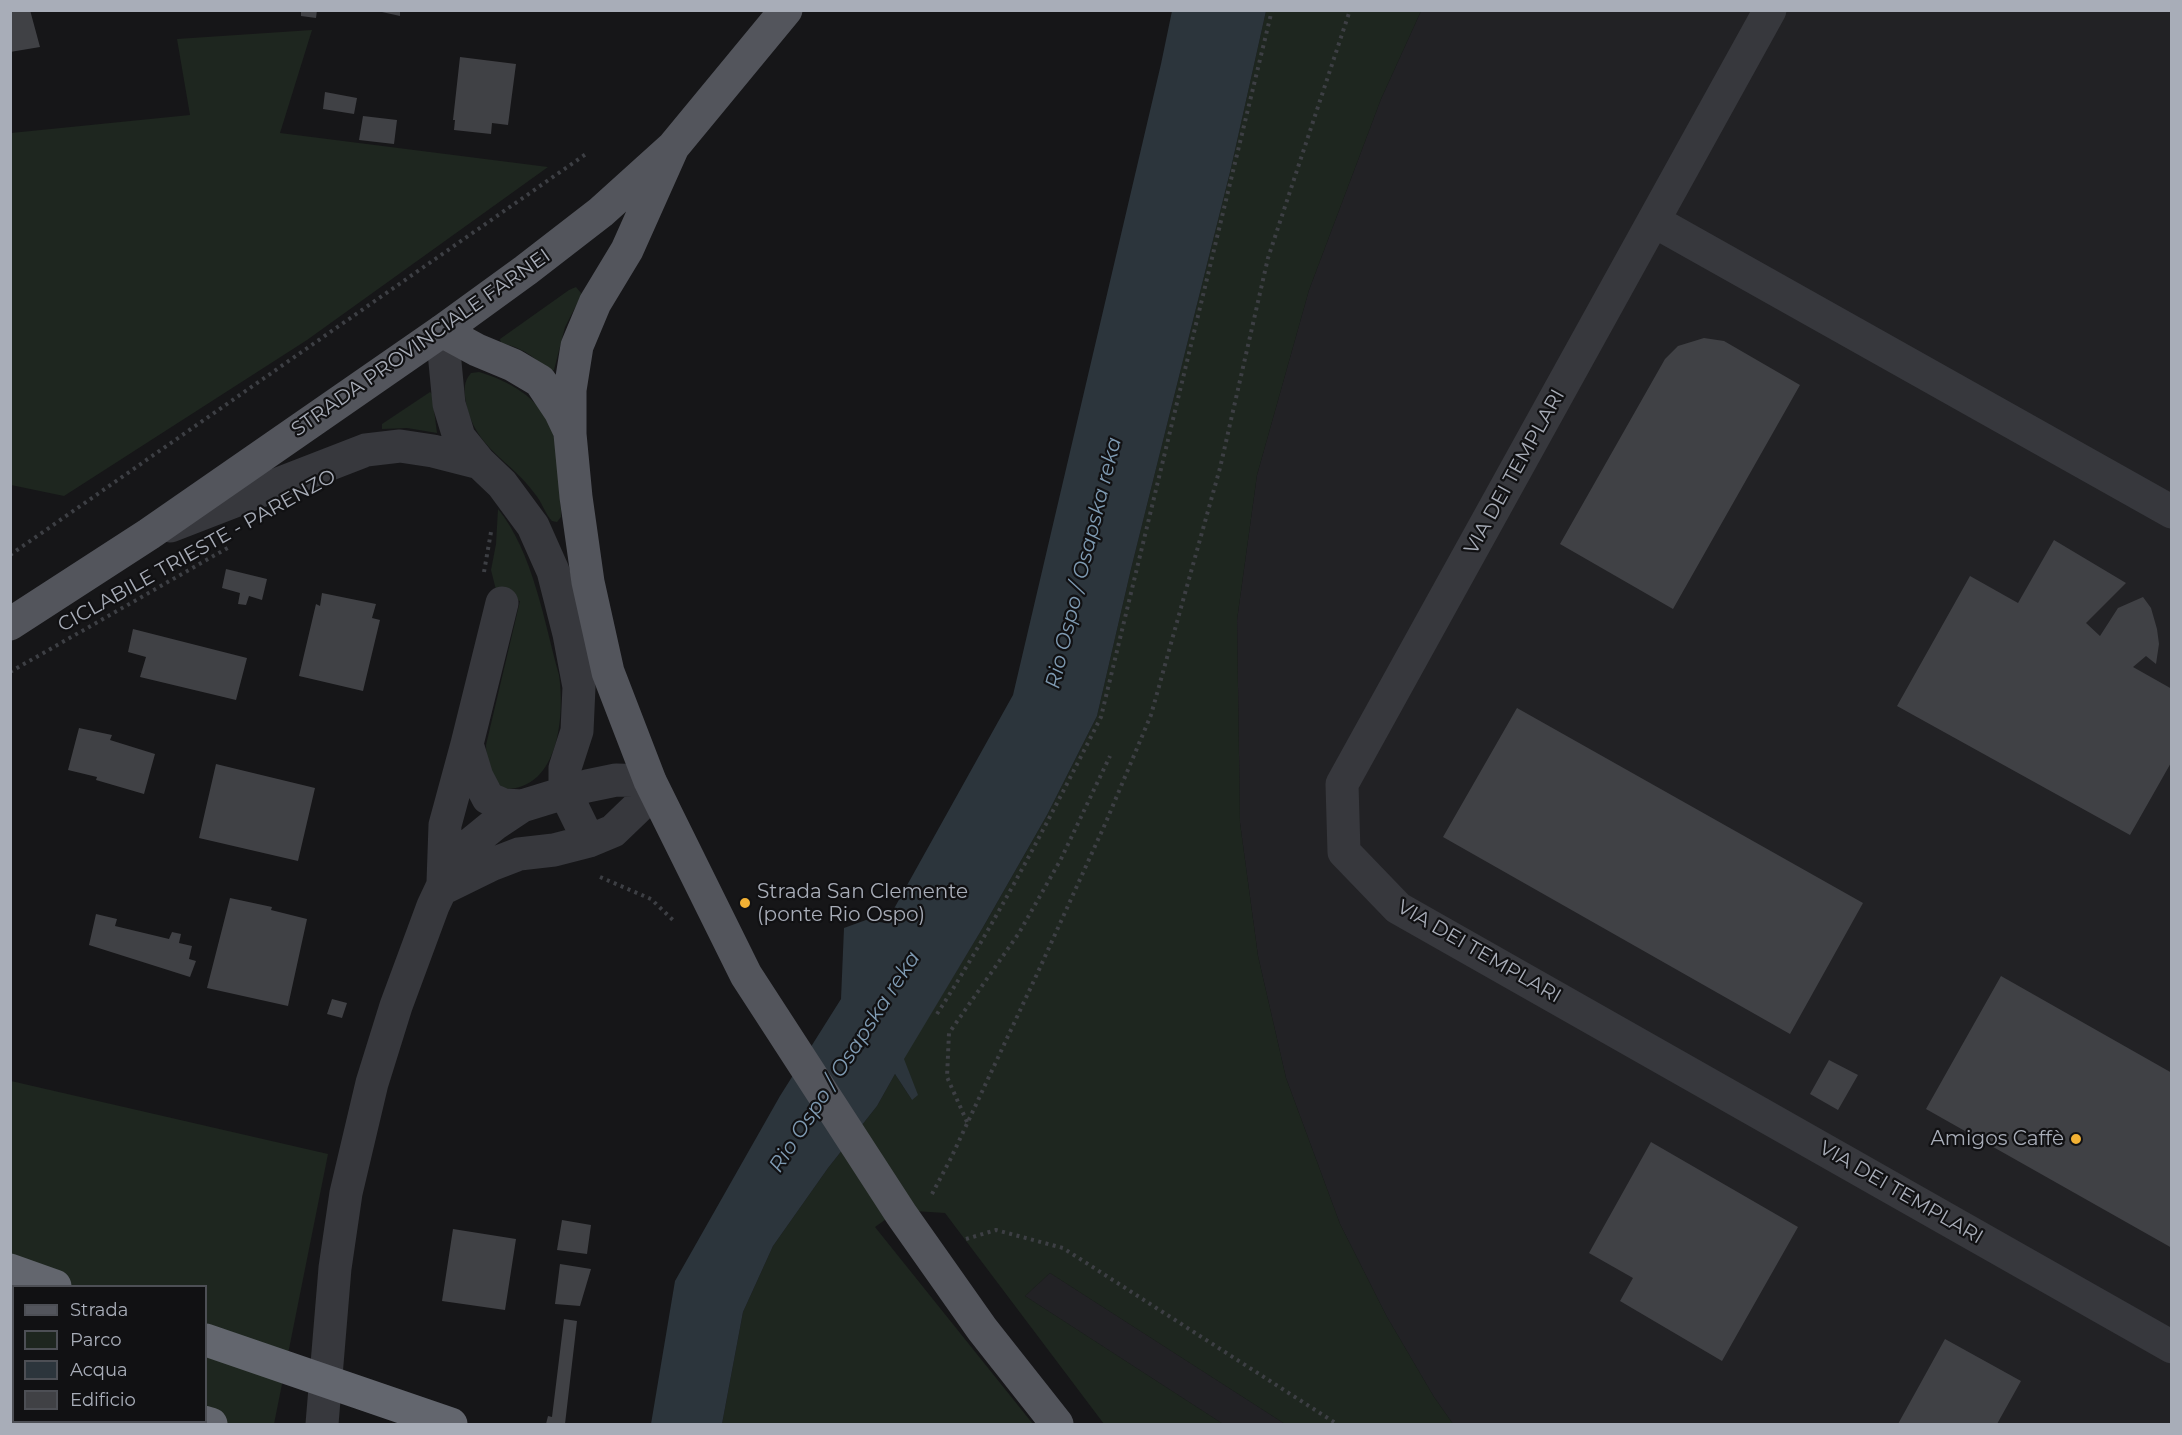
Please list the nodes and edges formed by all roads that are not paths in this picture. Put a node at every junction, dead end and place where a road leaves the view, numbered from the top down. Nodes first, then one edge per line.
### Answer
1 (786, 10) edge
2 (1770, 10) edge
3 (673, 147) junction
4 (1654, 220) junction
5 (442, 331) junction
6 (570, 434) junction
7 (480, 464) junction
8 (2172, 512) edge
9 (149, 534) junction
10 (494, 591) road end
11 (10, 624) edge
12 (467, 744) junction
13 (650, 781) junction
14 (566, 792) junction
15 (522, 806) junction
16 (589, 841) junction
17 (442, 890) junction
18 (10, 1270) edge
19 (50, 1285) edge
20 (207, 1340) edge
21 (2172, 1347) edge
22 (322, 1425) edge
23 (451, 1425) edge
24 (1058, 1425) edge

1 - 3 main road, STRADA PROVINCIALE FARNEI
2 - 4 street, VIA DEI TEMPLARI
3 - 5 main road, STRADA PROVINCIALE FARNEI
3 - 6 main road
4 - 8 street
4 - 21 street, VIA DEI TEMPLARI
5 - 6 main road
5 - 7 street
5 - 9 main road, STRADA PROVINCIALE FARNEI
6 - 13 main road
7 - 9 street
7 - 14 street
9 - 11 main road, STRADA PROVINCIALE FARNEI
10 - 12 street
12 - 15 street
12 - 17 street
13 - 14 street
13 - 16 street
13 - 24 main road
14 - 15 street
14 - 16 street
15 - 17 street
16 - 17 street
17 - 22 street
18 - 19 highway
20 - 23 highway

